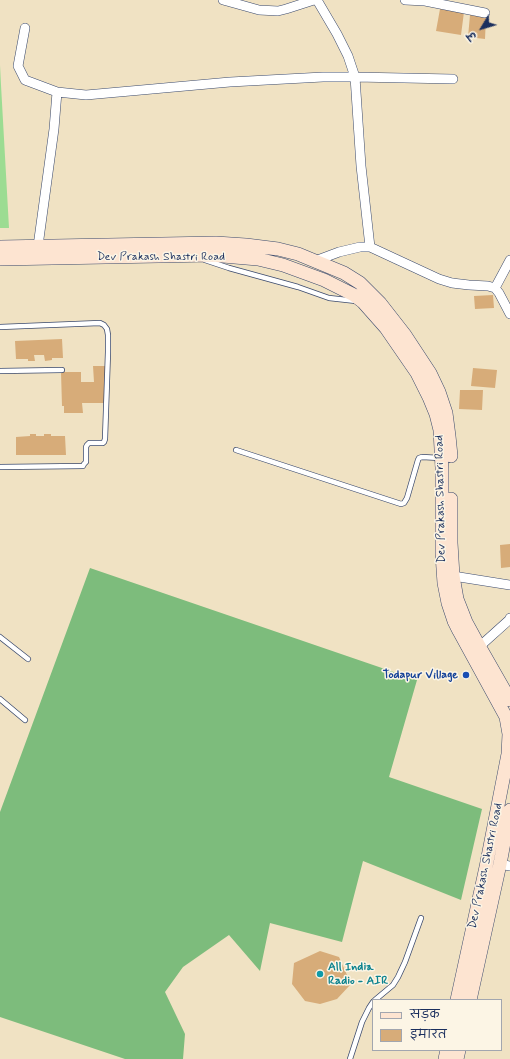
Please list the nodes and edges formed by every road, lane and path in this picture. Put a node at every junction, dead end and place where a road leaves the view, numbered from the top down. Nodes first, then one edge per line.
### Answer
1 (223, 0) edge
2 (314, 0) edge
3 (317, 0) edge
4 (405, 0) edge
5 (485, 13) dead end
6 (25, 28) dead end
7 (355, 77) junction
8 (453, 79) dead end
9 (57, 92) junction
10 (38, 246) junction
11 (370, 246) junction
12 (0, 247) edge
13 (193, 255) junction
14 (0, 258) edge
15 (312, 260) junction
16 (510, 260) edge
17 (304, 272) junction
18 (495, 288) junction
19 (363, 302) junction
20 (510, 314) edge
21 (0, 327) edge
22 (62, 370) dead end
23 (0, 371) edge
24 (236, 450) dead end
25 (442, 458) junction
26 (0, 467) edge
27 (453, 576) junction
28 (510, 585) edge
29 (510, 618) edge
30 (0, 637) edge
31 (479, 647) junction
32 (28, 659) dead end
33 (0, 699) edge
34 (510, 700) edge
35 (25, 720) dead end
36 (510, 810) edge
37 (499, 867) edge
38 (421, 918) dead end
39 (376, 999) edge
40 (457, 999) edge
41 (470, 999) edge
42 (372, 1003) edge
43 (350, 1059) edge

1 - 2 street
3 - 7 street
4 - 5 street
6 - 9 street
7 - 8 street
7 - 9 street
7 - 11 street
9 - 10 street
10 - 12 street, Dev Prakash Shastri Road
10 - 15 street, Dev Prakash Shastri Road
11 - 15 street
11 - 18 street
13 - 14 street, Dev Prakash Shastri Road
13 - 17 street, Dev Prakash Shastri Road
13 - 19 lane
15 - 17 street
15 - 27 street, Dev Prakash Shastri Road
16 - 18 street
17 - 19 street, Dev Prakash Shastri Road
18 - 20 street
19 - 25 street, Dev Prakash Shastri Road
21 - 26 lane
22 - 23 lane
24 - 25 lane
25 - 37 street, Dev Prakash Shastri Road
27 - 28 street
27 - 31 street, Dev Prakash Shastri Road
29 - 31 street
30 - 32 lane
31 - 34 street, Dev Prakash Shastri Road
33 - 35 lane
36 - 37 street, Dev Prakash Shastri Road
37 - 40 street, Dev Prakash Shastri Road
37 - 41 street, Dev Prakash Shastri Road
38 - 39 lane
42 - 43 lane

